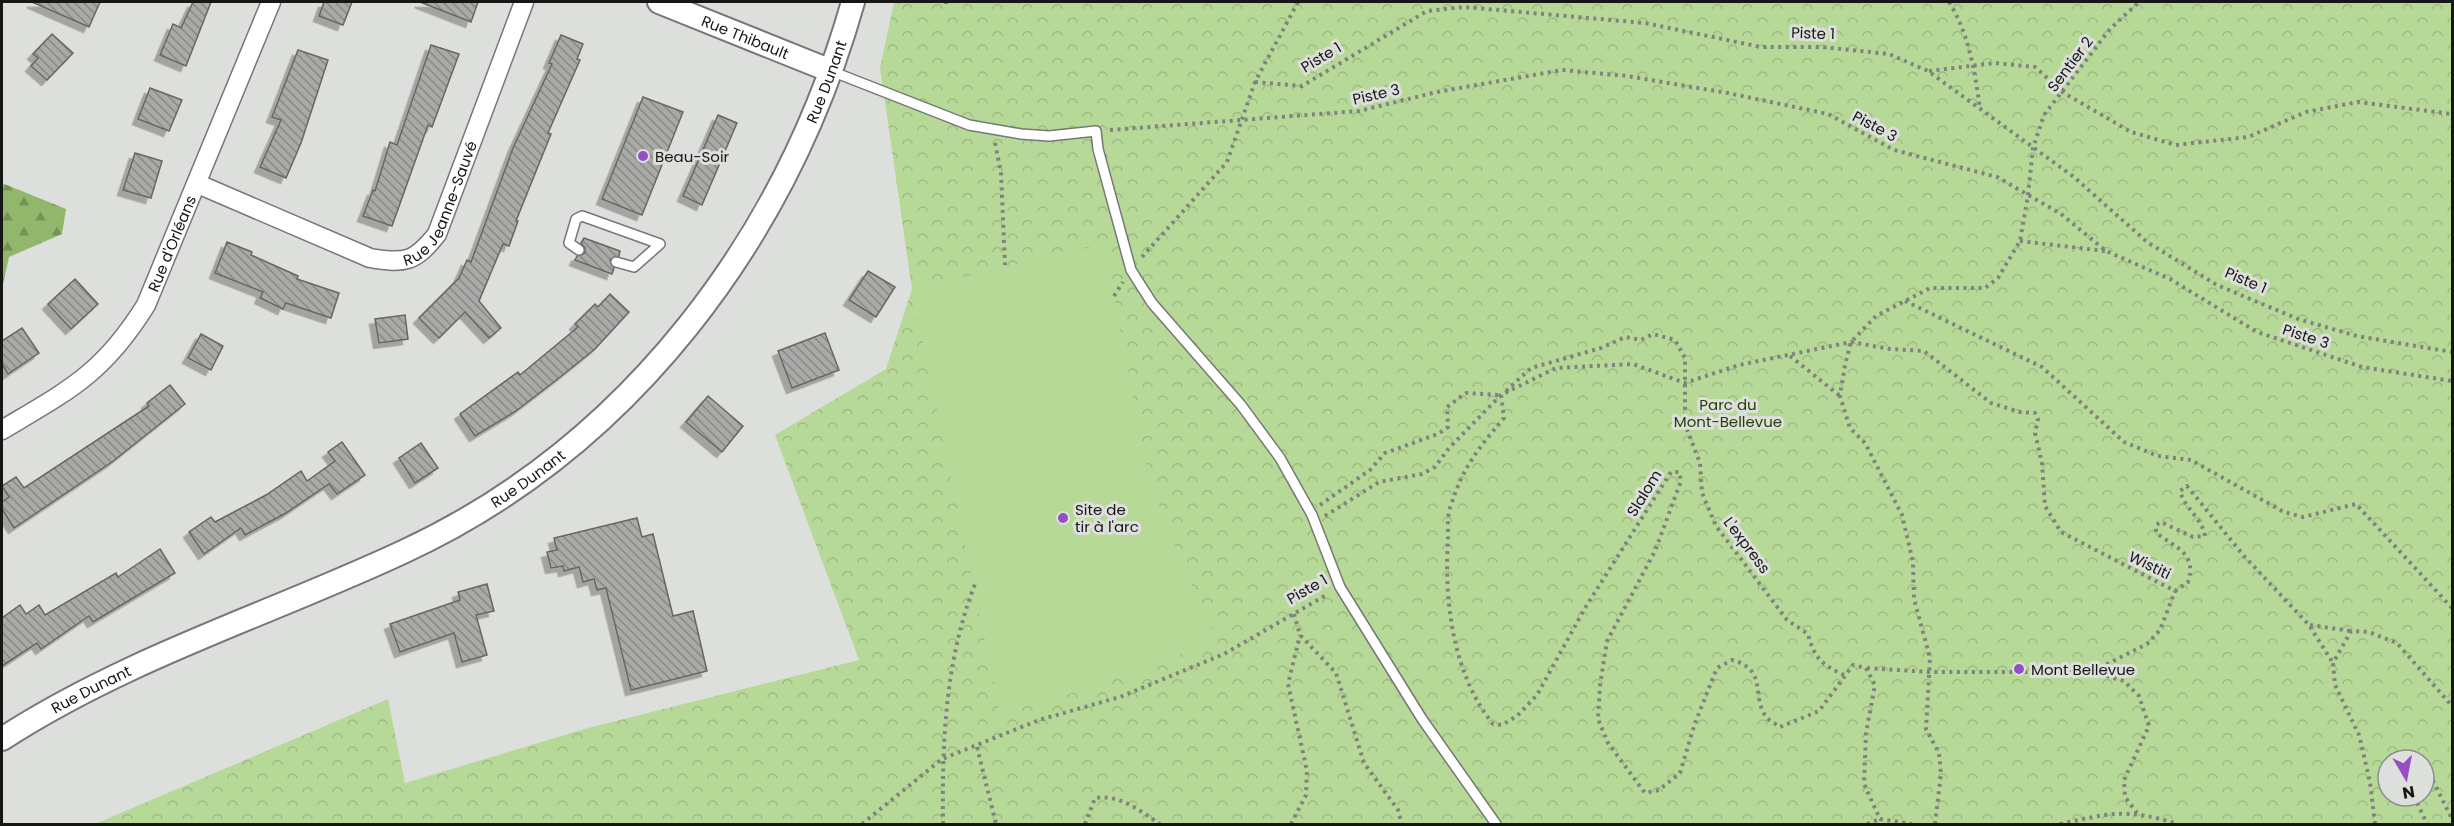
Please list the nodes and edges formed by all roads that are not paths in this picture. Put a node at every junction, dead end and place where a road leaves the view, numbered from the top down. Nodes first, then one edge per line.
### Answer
1 (271, 2) edge
2 (524, 2) edge
3 (659, 2) edge
4 (853, 2) edge
5 (831, 71) junction
6 (198, 184) junction
7 (579, 250) dead end
8 (616, 262) dead end
9 (2, 430) edge
10 (2, 739) edge
11 (1496, 825) edge

1 - 6 street, Rue d'Orléans
2 - 6 street, Rue Jeanne-Sauvé
3 - 5 street, Rue Thibault
4 - 5 street, Rue Dunant
5 - 10 street, Rue Dunant
5 - 11 lane, Piste 1
6 - 9 street, Rue d'Orléans
7 - 8 lane

